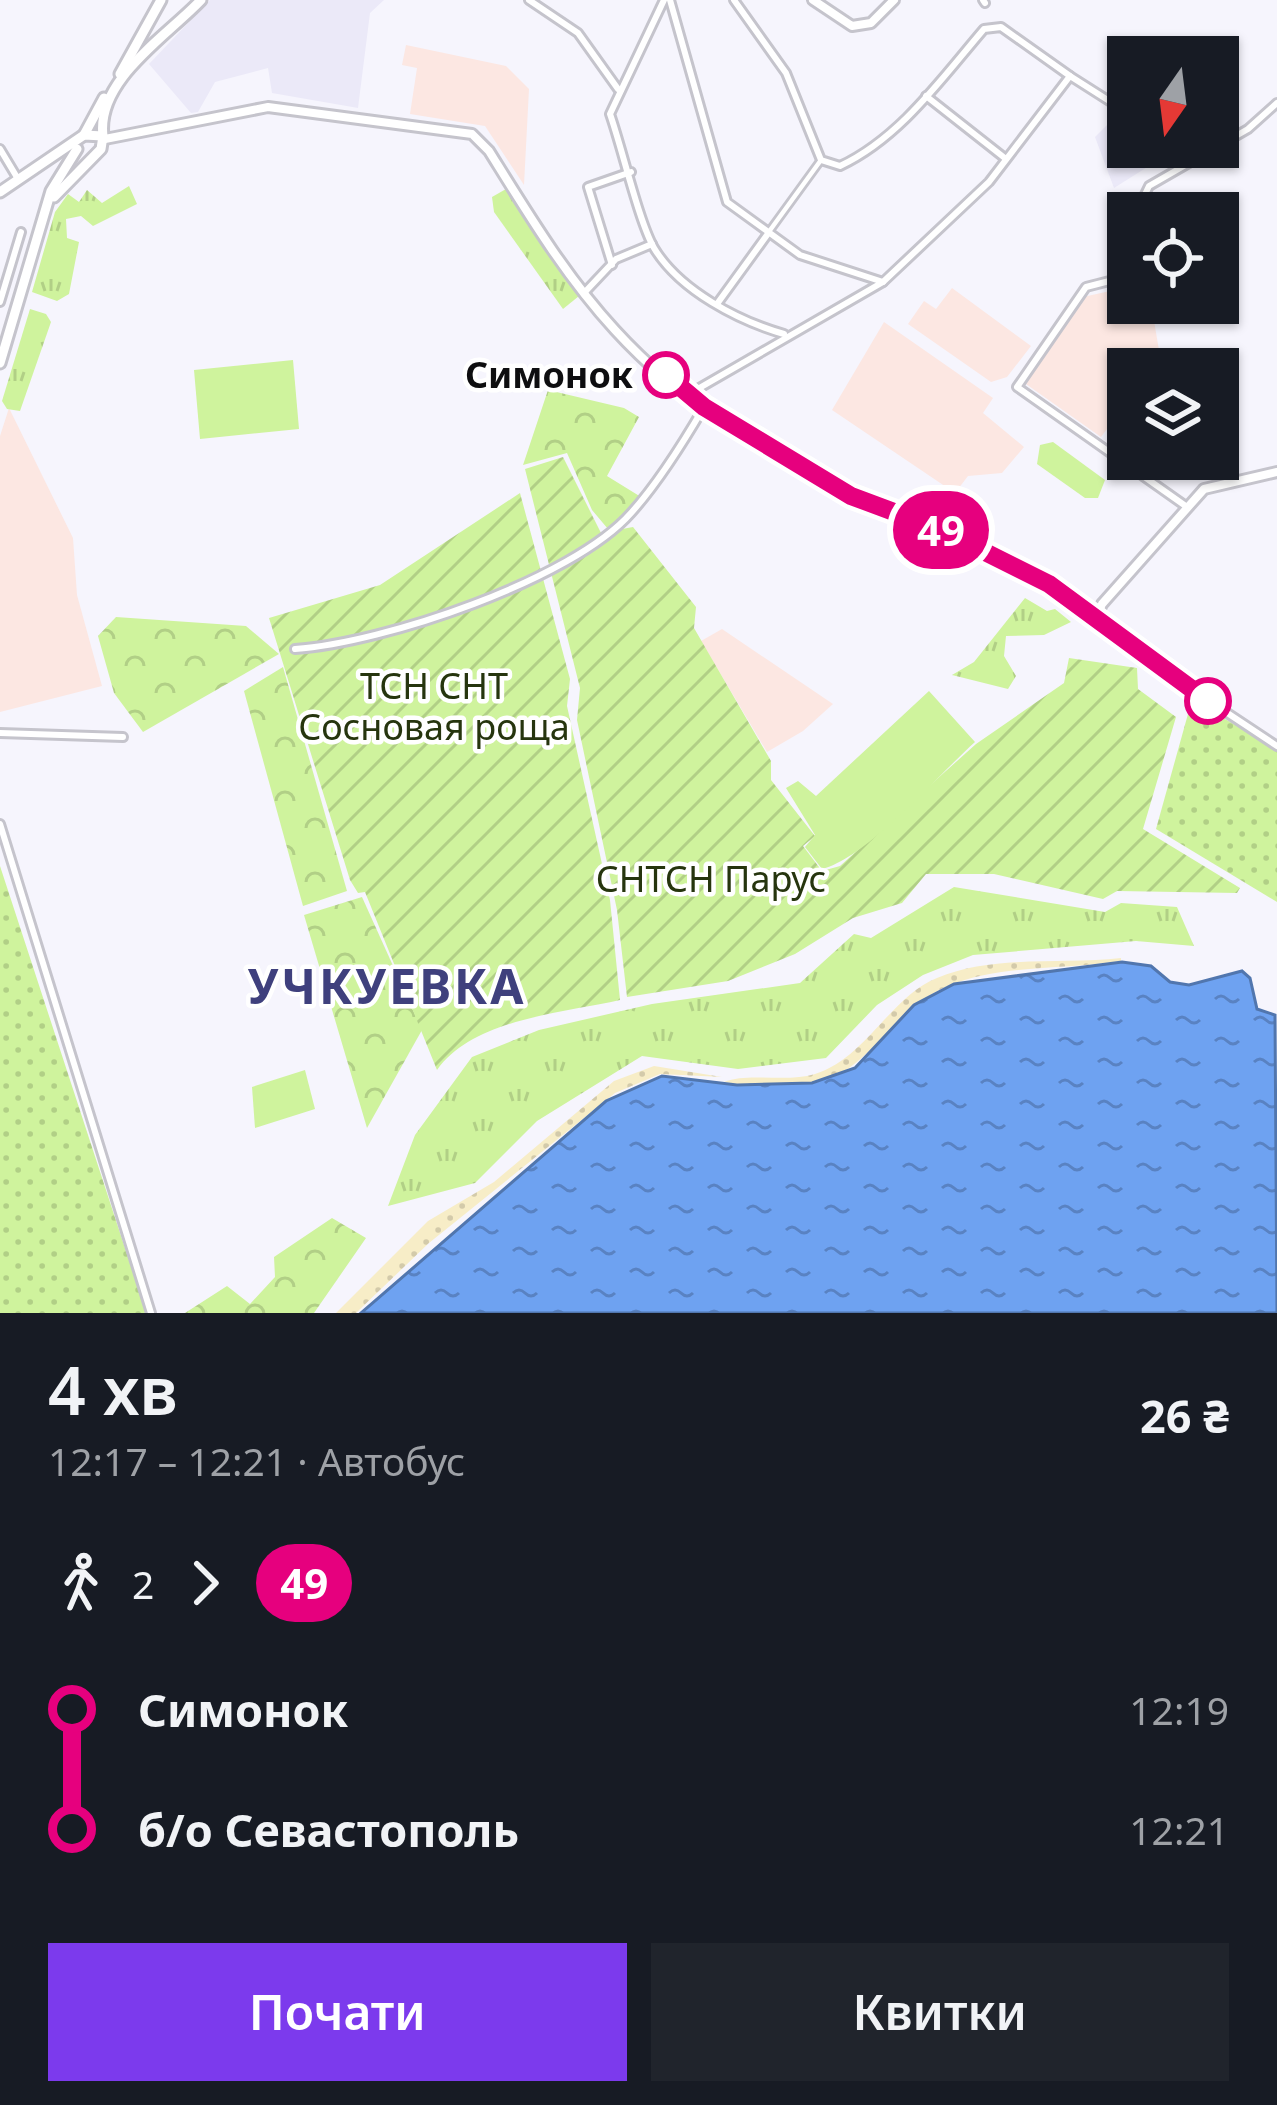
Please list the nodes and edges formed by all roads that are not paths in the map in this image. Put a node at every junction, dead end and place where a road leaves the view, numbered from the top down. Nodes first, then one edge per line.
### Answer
1 (161, 0) edge
2 (201, 0) edge
3 (529, 0) edge
4 (667, 0) edge
5 (734, 0) edge
6 (813, 0) edge
7 (894, 0) edge
8 (132, 64) junction
9 (1070, 76) junction
10 (618, 89) junction
11 (926, 96) junction
12 (1107, 100) edge
13 (1277, 104) edge
14 (104, 137) junction
15 (79, 143) junction
16 (0, 149) edge
17 (95, 156) junction
18 (1006, 159) junction
19 (821, 160) junction
20 (631, 172) junction
21 (18, 179) junction
22 (0, 192) edge
23 (1146, 192) edge
24 (47, 206) junction
25 (21, 232) dead end
26 (766, 235) junction
27 (653, 244) junction
28 (612, 266) junction
29 (884, 282) junction
30 (1107, 282) edge
31 (584, 293) junction
32 (0, 302) edge
33 (718, 304) junction
34 (6, 321) edge
35 (784, 334) junction
36 (0, 363) edge
37 (689, 394) junction
38 (704, 407) junction
39 (1277, 472) edge
40 (1187, 507) junction
41 (1096, 620) junction
42 (295, 649) dead end
43 (0, 733) edge
44 (123, 737) dead end
45 (1277, 746) edge
46 (0, 824) edge
47 (151, 1313) edge

1 - 8 main road
2 - 8 main road
3 - 10 street
4 - 10 street
4 - 26 street
5 - 19 street
6 - 7 street
8 - 14 main road
8 - 15 main road
9 - 11 street
9 - 12 street
9 - 18 street
10 - 20 street
11 - 18 street
11 - 19 street
13 - 23 street
14 - 15 main road
14 - 17 main road
14 - 31 street
15 - 17 main road
15 - 21 main road
15 - 24 main road
16 - 21 street
17 - 24 main road
18 - 29 street
19 - 26 street
20 - 27 street
20 - 28 street
21 - 22 main road
24 - 34 main road
25 - 32 street
26 - 29 street
26 - 33 street
27 - 28 street
27 - 33 street
28 - 31 street
29 - 35 street
30 - 40 street
31 - 37 street
33 - 35 street
34 - 36 main road
35 - 37 street
37 - 38 street
38 - 41 street
38 - 42 street
39 - 40 street
40 - 41 street
41 - 45 street
43 - 44 street
46 - 47 street

